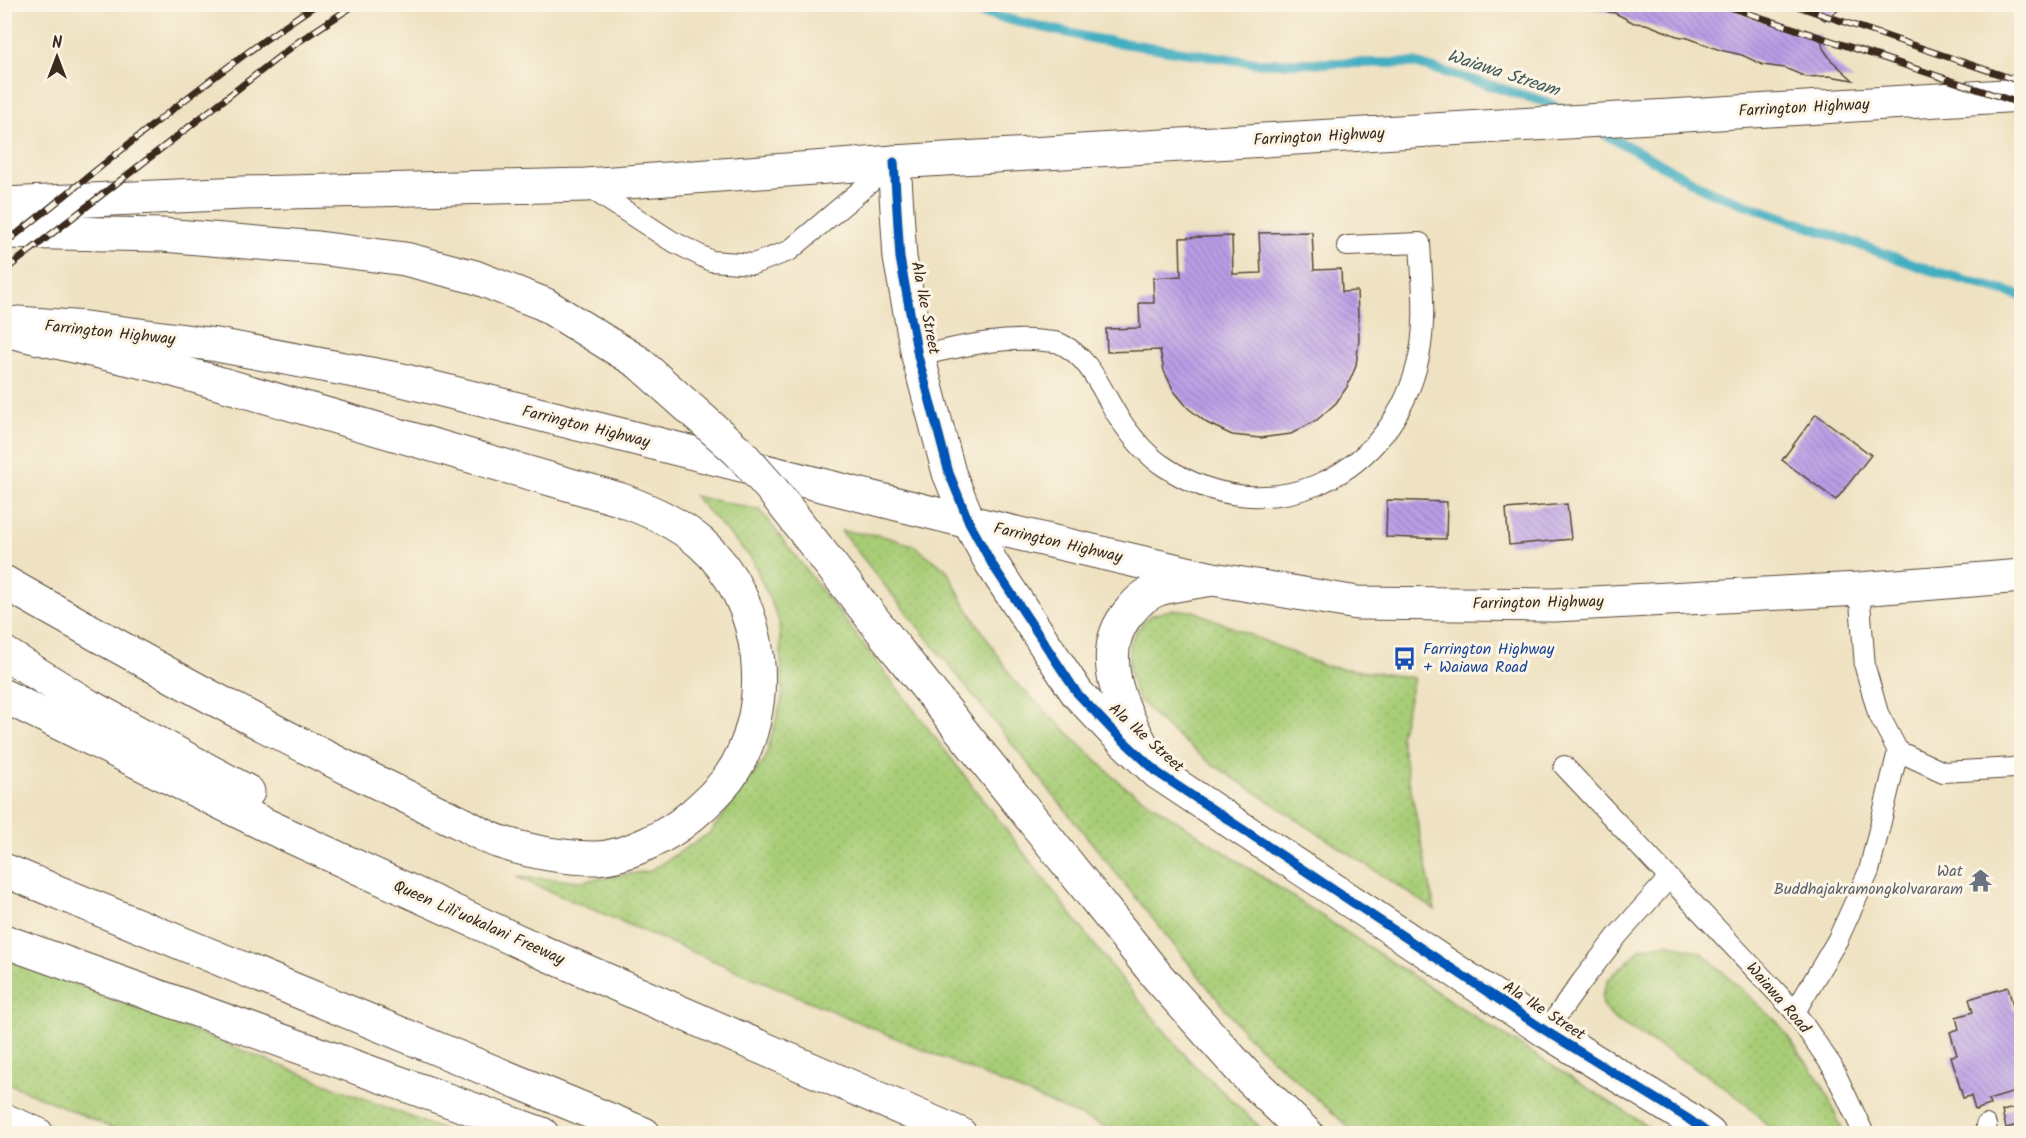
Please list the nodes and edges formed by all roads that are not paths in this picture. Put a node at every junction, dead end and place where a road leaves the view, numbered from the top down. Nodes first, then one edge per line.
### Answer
1 (2022, 95) edge
2 (894, 162) junction
3 (586, 185) junction
4 (4, 204) edge
5 (4, 232) edge
6 (1347, 246) dead end
7 (4, 322) edge
8 (4, 330) edge
9 (918, 356) junction
10 (969, 522) junction
11 (2022, 576) edge
12 (1213, 579) junction
13 (4, 582) edge
14 (1859, 590) junction
15 (4, 653) edge
16 (4, 696) edge
17 (1898, 751) junction
18 (2022, 764) edge
19 (1564, 766) dead end
20 (1158, 773) junction
21 (4, 870) edge
22 (1670, 878) junction
23 (4, 940) edge
24 (542, 952) junction
25 (1795, 1012) junction
26 (1546, 1031) junction
27 (4, 1120) edge
28 (37, 1134) edge
29 (542, 1134) edge
30 (644, 1134) edge
31 (960, 1134) edge
32 (1307, 1134) edge
33 (1709, 1134) edge
34 (1864, 1134) edge

1 - 2 main road, Farrington Highway
2 - 3 main road, Farrington Highway
2 - 3 lane
2 - 9 main road, Ala Ike Street
3 - 4 main road, Farrington Highway
5 - 32 main road, bridge
6 - 9 lane
7 - 10 main road, Farrington Highway
8 - 13 main road
9 - 10 main road, Ala Ike Street
10 - 12 main road, Farrington Highway
10 - 20 main road, Ala Ike Street
11 - 14 main road, Farrington Highway
12 - 14 main road, Farrington Highway
12 - 20 main road
14 - 17 lane
15 - 24 main road
16 - 24 main road, Queen Liliʻuokalani Freeway
17 - 18 lane
17 - 25 lane
19 - 22 lane, Waiawa Road
20 - 26 main road, Ala Ike Street
21 - 30 main road
22 - 25 lane, Waiawa Road
22 - 26 lane
23 - 29 main road
24 - 31 main road, Queen Liliʻuokalani Freeway
25 - 34 lane, Waiawa Road
26 - 33 main road, Ala Ike Street
27 - 28 main road

